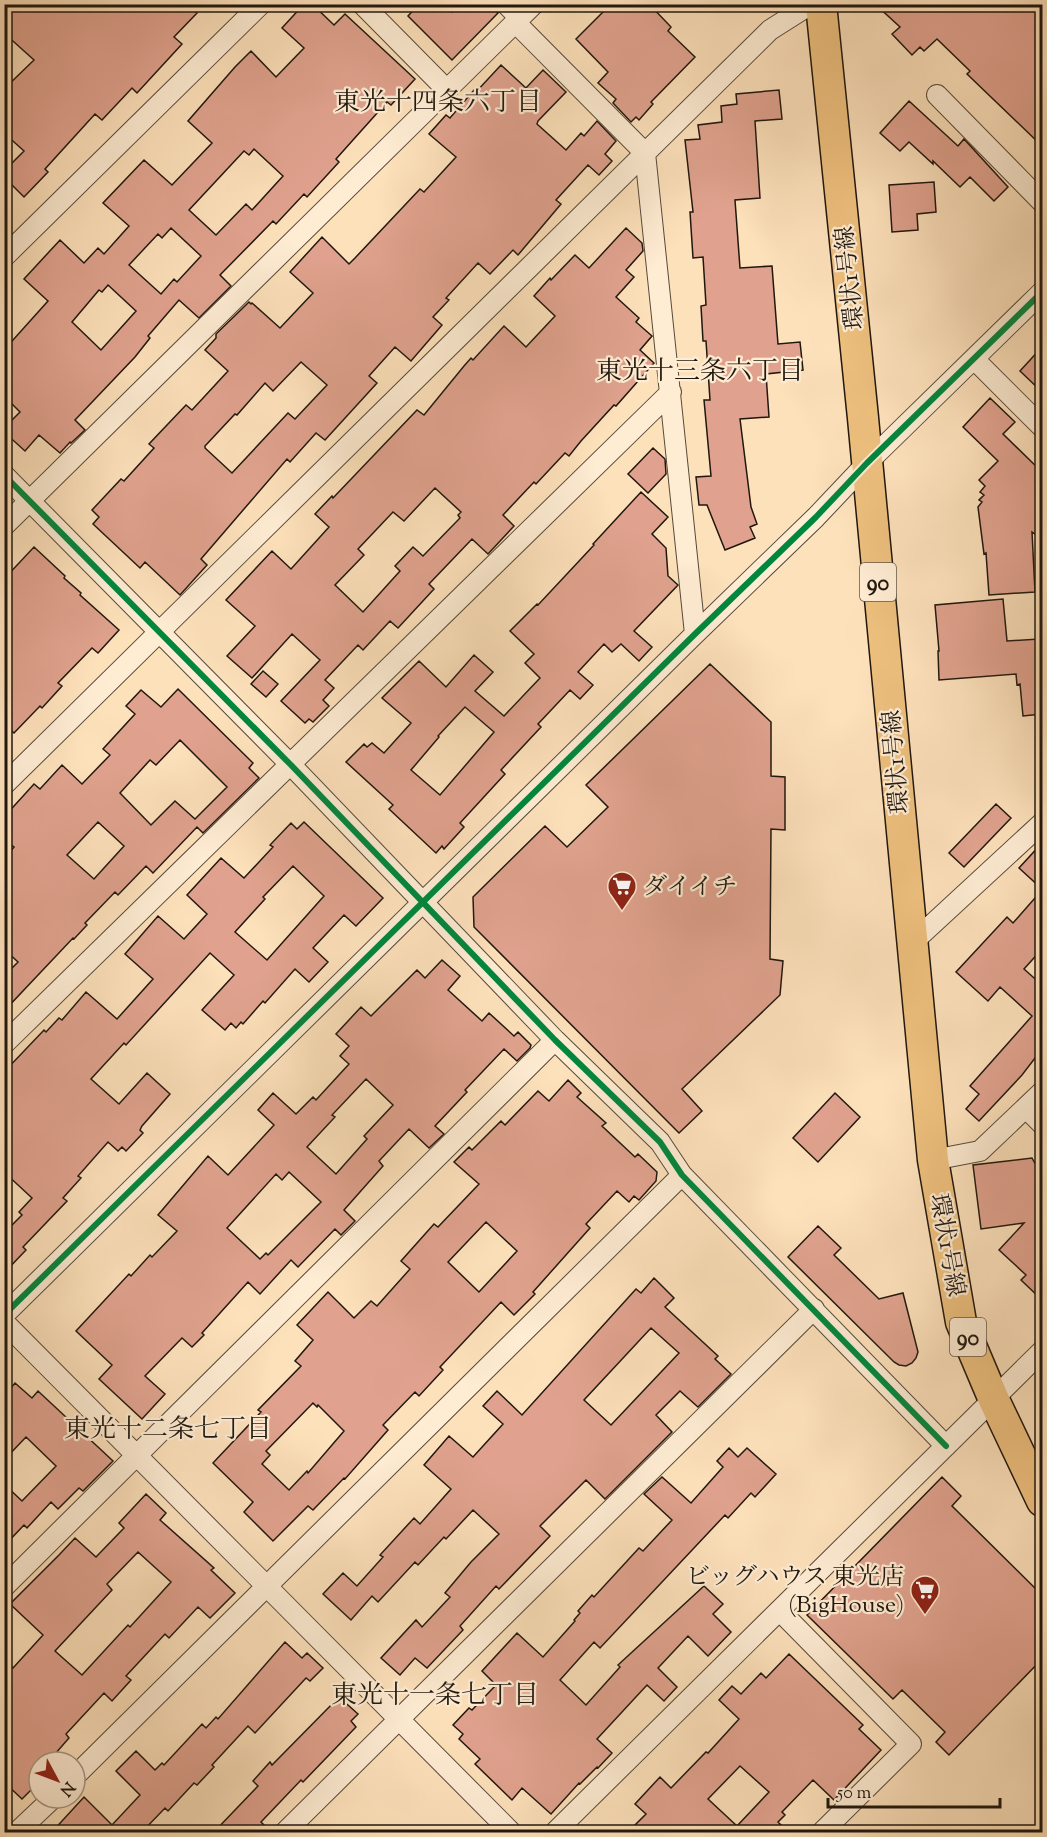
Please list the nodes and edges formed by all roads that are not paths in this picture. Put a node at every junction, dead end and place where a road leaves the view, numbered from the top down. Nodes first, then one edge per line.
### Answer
1 (261, 4) edge
2 (362, 4) edge
3 (506, 4) edge
4 (811, 4) edge
5 (821, 4) edge
6 (523, 15) edge
7 (447, 90) junction
8 (937, 95) dead end
9 (645, 153) junction
10 (1042, 202) edge
11 (4, 257) edge
12 (1042, 292) edge
13 (974, 359) junction
14 (671, 392) junction
15 (1042, 427) edge
16 (867, 463) junction
17 (4, 475) edge
18 (30, 501) junction
19 (4, 526) edge
20 (159, 632) junction
21 (695, 634) junction
22 (290, 764) junction
23 (4, 785) edge
24 (1042, 822) edge
25 (423, 903) junction
26 (912, 943) junction
27 (555, 1040) junction
28 (4, 1044) edge
29 (1042, 1092) edge
30 (1026, 1108) junction
31 (1042, 1124) edge
32 (933, 1160) junction
33 (682, 1175) junction
34 (814, 1309) junction
35 (4, 1316) edge
36 (4, 1322) edge
37 (1042, 1351) edge
38 (994, 1400) junction
39 (946, 1446) junction
40 (137, 1456) junction
41 (1042, 1501) edge
42 (4, 1587) edge
43 (267, 1588) junction
44 (780, 1611) junction
45 (400, 1720) junction
46 (87, 1764) edge
47 (41, 1810) edge
48 (17, 1833) edge
49 (285, 1833) edge
50 (511, 1833) edge
51 (555, 1833) edge
52 (822, 1833) edge

1 - 11 street
2 - 7 street
3 - 6 street
4 - 9 street
5 - 16 main road, 環状1号線 / 90
6 - 7 street
6 - 9 street
7 - 18 street
8 - 10 street
9 - 14 street
9 - 20 street
12 - 13 street
13 - 15 street
13 - 16 street
14 - 21 street
14 - 22 street
16 - 21 street
16 - 26 main road, 環状1号線 / 90
17 - 18 street
18 - 19 street
18 - 20 street
20 - 22 street
20 - 23 street
21 - 25 street
22 - 25 street
22 - 28 street
24 - 26 street
25 - 27 street
25 - 35 street
26 - 32 main road, 環状1号線 / 90
27 - 33 street
27 - 40 street
29 - 30 street
30 - 31 street
30 - 32 street
32 - 38 main road, 環状1号線 / 90
33 - 34 street
33 - 43 street
34 - 39 street
34 - 45 street
36 - 40 street
37 - 38 street
38 - 39 street
38 - 41 main road, 環状1号線 / 90
39 - 44 street
40 - 42 street
40 - 43 street
43 - 45 street
43 - 46 street
44 - 51 street
44 - 52 street
45 - 49 street
45 - 50 street
47 - 48 street

